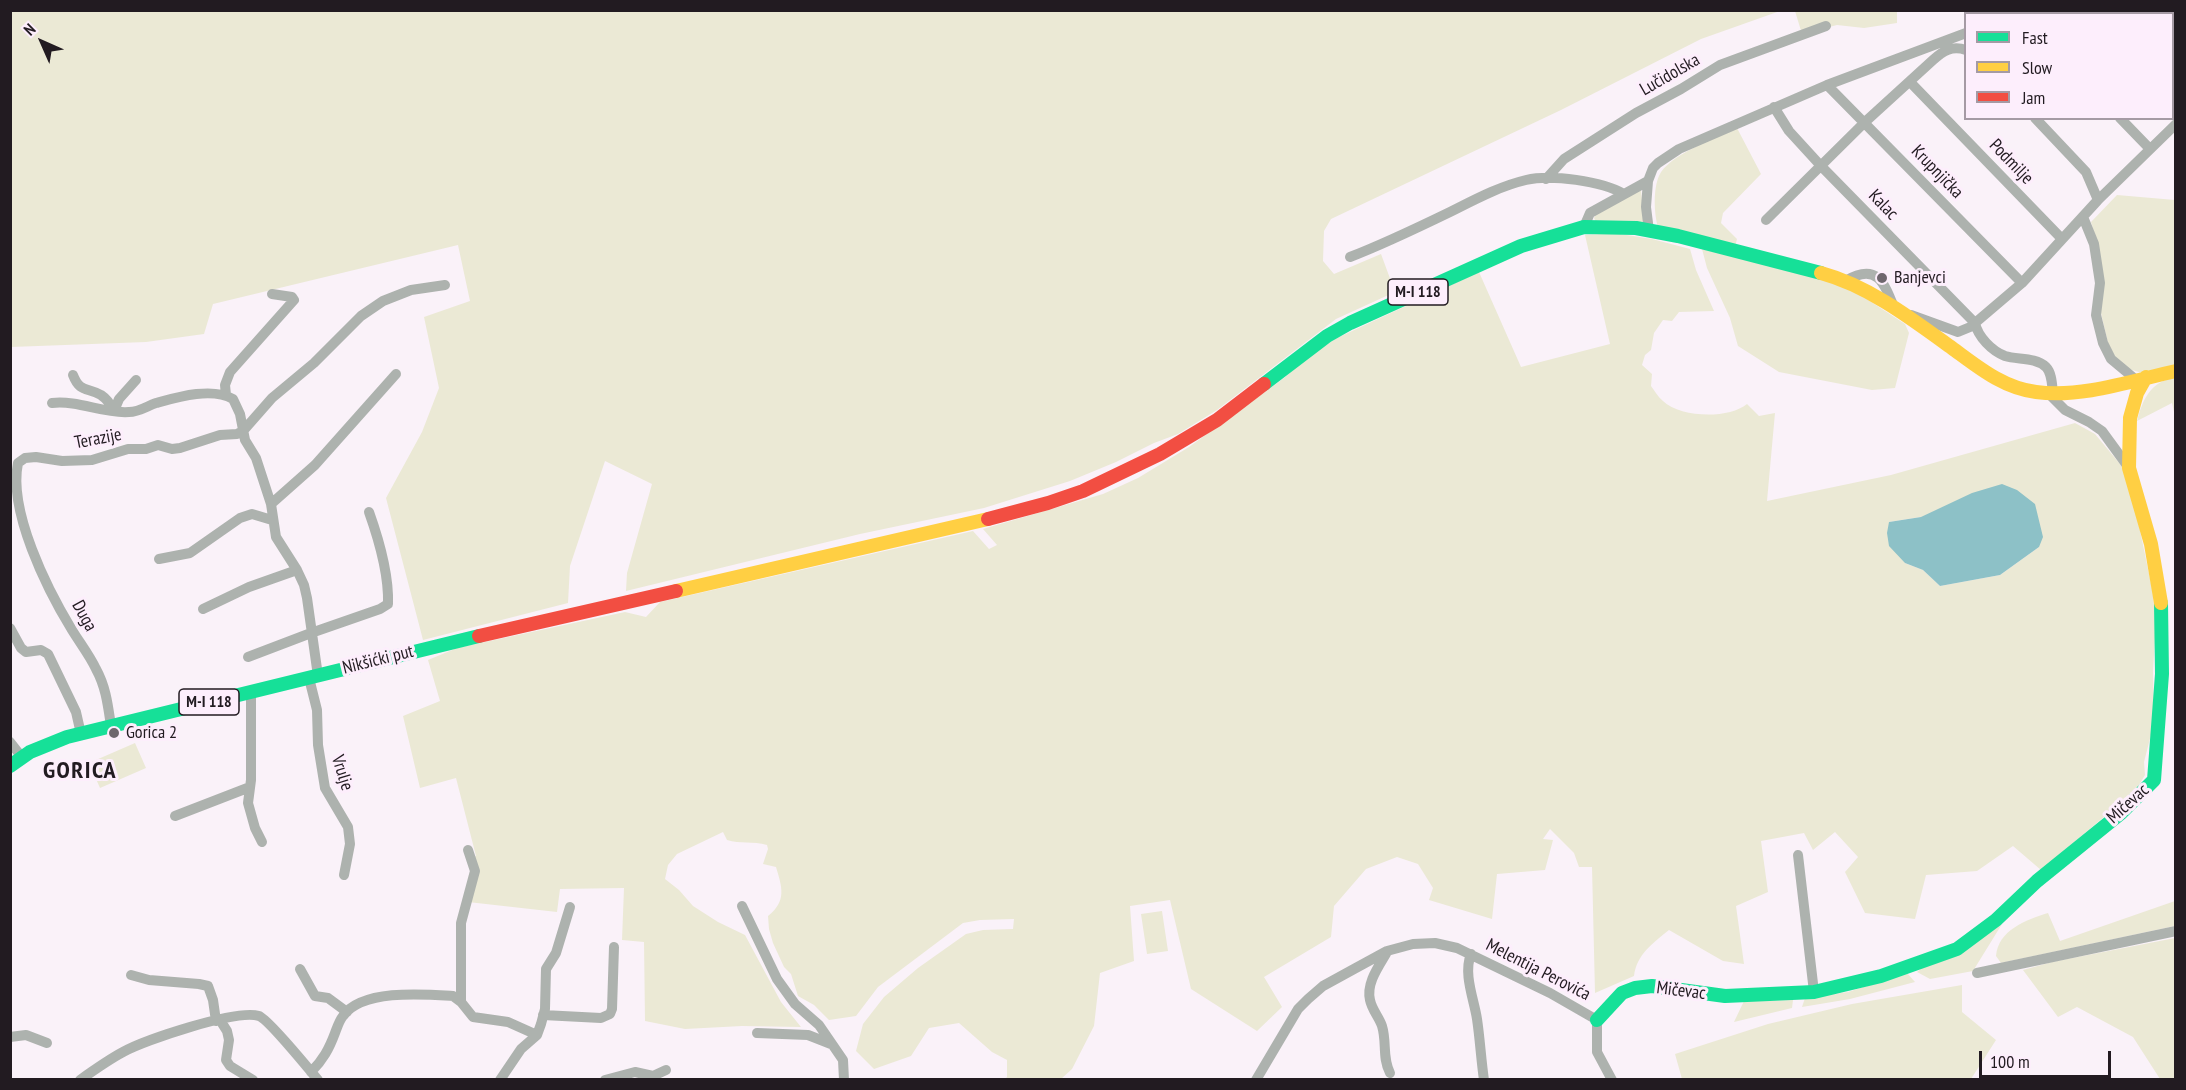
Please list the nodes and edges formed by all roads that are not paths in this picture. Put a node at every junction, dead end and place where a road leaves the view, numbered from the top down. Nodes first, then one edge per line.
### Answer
1 (1826, 26) dead end
2 (1964, 33) edge
3 (1964, 49) edge
4 (1910, 82) junction
5 (1827, 85) junction
6 (1774, 107) junction
7 (2037, 120) edge
8 (2122, 120) edge
9 (1865, 123) junction
10 (2175, 124) edge
11 (2150, 149) junction
12 (1821, 166) junction
13 (1546, 180) junction
14 (1648, 181) junction
15 (1624, 194) junction
16 (2098, 200) junction
17 (2083, 216) junction
18 (1766, 220) dead end
19 (1584, 227) junction
20 (1649, 231) junction
21 (2062, 239) junction
22 (1350, 257) dead end
23 (1845, 281) junction
24 (2022, 283) junction
25 (445, 285) dead end
26 (272, 294) dead end
27 (1898, 312) junction
28 (1975, 324) junction
29 (2175, 371) edge
30 (396, 374) dead end
31 (73, 375) dead end
32 (2140, 378) junction
33 (136, 380) dead end
34 (2051, 393) junction
35 (226, 395) junction
36 (52, 404) dead end
37 (114, 411) junction
38 (243, 431) junction
39 (2129, 468) junction
40 (271, 504) junction
41 (369, 512) dead end
42 (272, 520) junction
43 (23, 522) joint
44 (159, 559) dead end
45 (297, 570) junction
46 (203, 609) dead end
47 (10, 628) edge
48 (311, 633) junction
49 (248, 657) dead end
50 (313, 677) junction
51 (251, 692) junction
52 (111, 726) junction
53 (81, 734) junction
54 (10, 742) edge
55 (16, 761) edge
56 (250, 787) junction
57 (176, 816) dead end
58 (262, 842) dead end
59 (468, 850) dead end
60 (1798, 855) dead end
61 (344, 875) dead end
62 (742, 906) dead end
63 (570, 907) dead end
64 (2175, 932) edge
65 (614, 947) dead end
66 (1387, 951) junction
67 (1471, 954) junction
68 (300, 969) dead end
69 (1977, 973) dead end
70 (131, 975) dead end
71 (1814, 992) junction
72 (461, 1002) junction
73 (347, 1012) junction
74 (543, 1016) junction
75 (1597, 1020) junction
76 (218, 1021) junction
77 (757, 1033) dead end
78 (537, 1035) junction
79 (10, 1037) edge
80 (48, 1042) dead end
81 (831, 1044) junction
82 (666, 1070) dead end
83 (1390, 1073) dead end
84 (314, 1076) edge
85 (80, 1080) edge
86 (253, 1080) edge
87 (500, 1080) edge
88 (605, 1080) edge
89 (844, 1080) edge
90 (1256, 1080) edge
91 (1484, 1080) edge
92 (1612, 1080) edge

1 - 13 street, Lučidolska
2 - 5 street
3 - 4 street
4 - 9 street
4 - 21 street, Podmilje
5 - 6 street
5 - 9 street, Krupnjička
6 - 12 street, Kalac
6 - 14 street
7 - 16 street
8 - 11 street
9 - 12 street
9 - 24 street, Krupnjička
10 - 11 street
11 - 16 street
12 - 18 street
12 - 28 street, Kalac
13 - 15 street
13 - 22 street
14 - 15 street
14 - 20 street
15 - 19 street
16 - 17 street
17 - 21 street
17 - 32 street
19 - 20 main road, M-I 118
19 - 50 main road, Nikšićki put / M-I 118
20 - 23 main road, M-I 118
21 - 24 street
23 - 27 main road, M-I 118
23 - 27 street
24 - 28 street
25 - 38 street
26 - 35 street
27 - 28 street
27 - 34 main road, M-I 118
28 - 34 street, Kalac
29 - 32 main road, M-I 118
30 - 40 street
31 - 37 street
32 - 34 main road, M-I 118
32 - 39 main road, Mičevac
33 - 37 street
34 - 39 street
35 - 37 street, Terazije
35 - 38 street
36 - 37 street, Terazije
38 - 40 street
38 - 43 street, Terazije
39 - 71 main road, Mičevac
40 - 42 street
41 - 48 street
42 - 44 street
42 - 45 street
43 - 52 street, Duga
45 - 46 street
45 - 48 street
47 - 53 street
48 - 49 street
48 - 50 street
50 - 51 main road, Nikšićki put / M-I 118
50 - 61 street, Vrulje
51 - 52 main road, Nikšićki put / M-I 118
51 - 56 street
52 - 53 main road, Nikšićki put / M-I 118
53 - 55 main road, Nikšićki put / M-I 118
54 - 55 street
56 - 57 street
56 - 58 street
59 - 72 street
60 - 71 street
62 - 81 street
63 - 74 street
64 - 69 street
65 - 74 street
66 - 67 street, Melentija Perovića
66 - 83 street
66 - 90 street, Melentija Perovića
67 - 75 street, Melentija Perovića
67 - 91 street, Melentija Perovića
68 - 73 street
70 - 76 street
71 - 75 main road, Mičevac
72 - 73 street
72 - 78 street
73 - 84 street
74 - 78 street
75 - 92 street, Melentija Perovića
76 - 84 street
76 - 85 street
76 - 86 street
77 - 81 street
78 - 87 street
79 - 80 street
81 - 89 street
82 - 88 street

